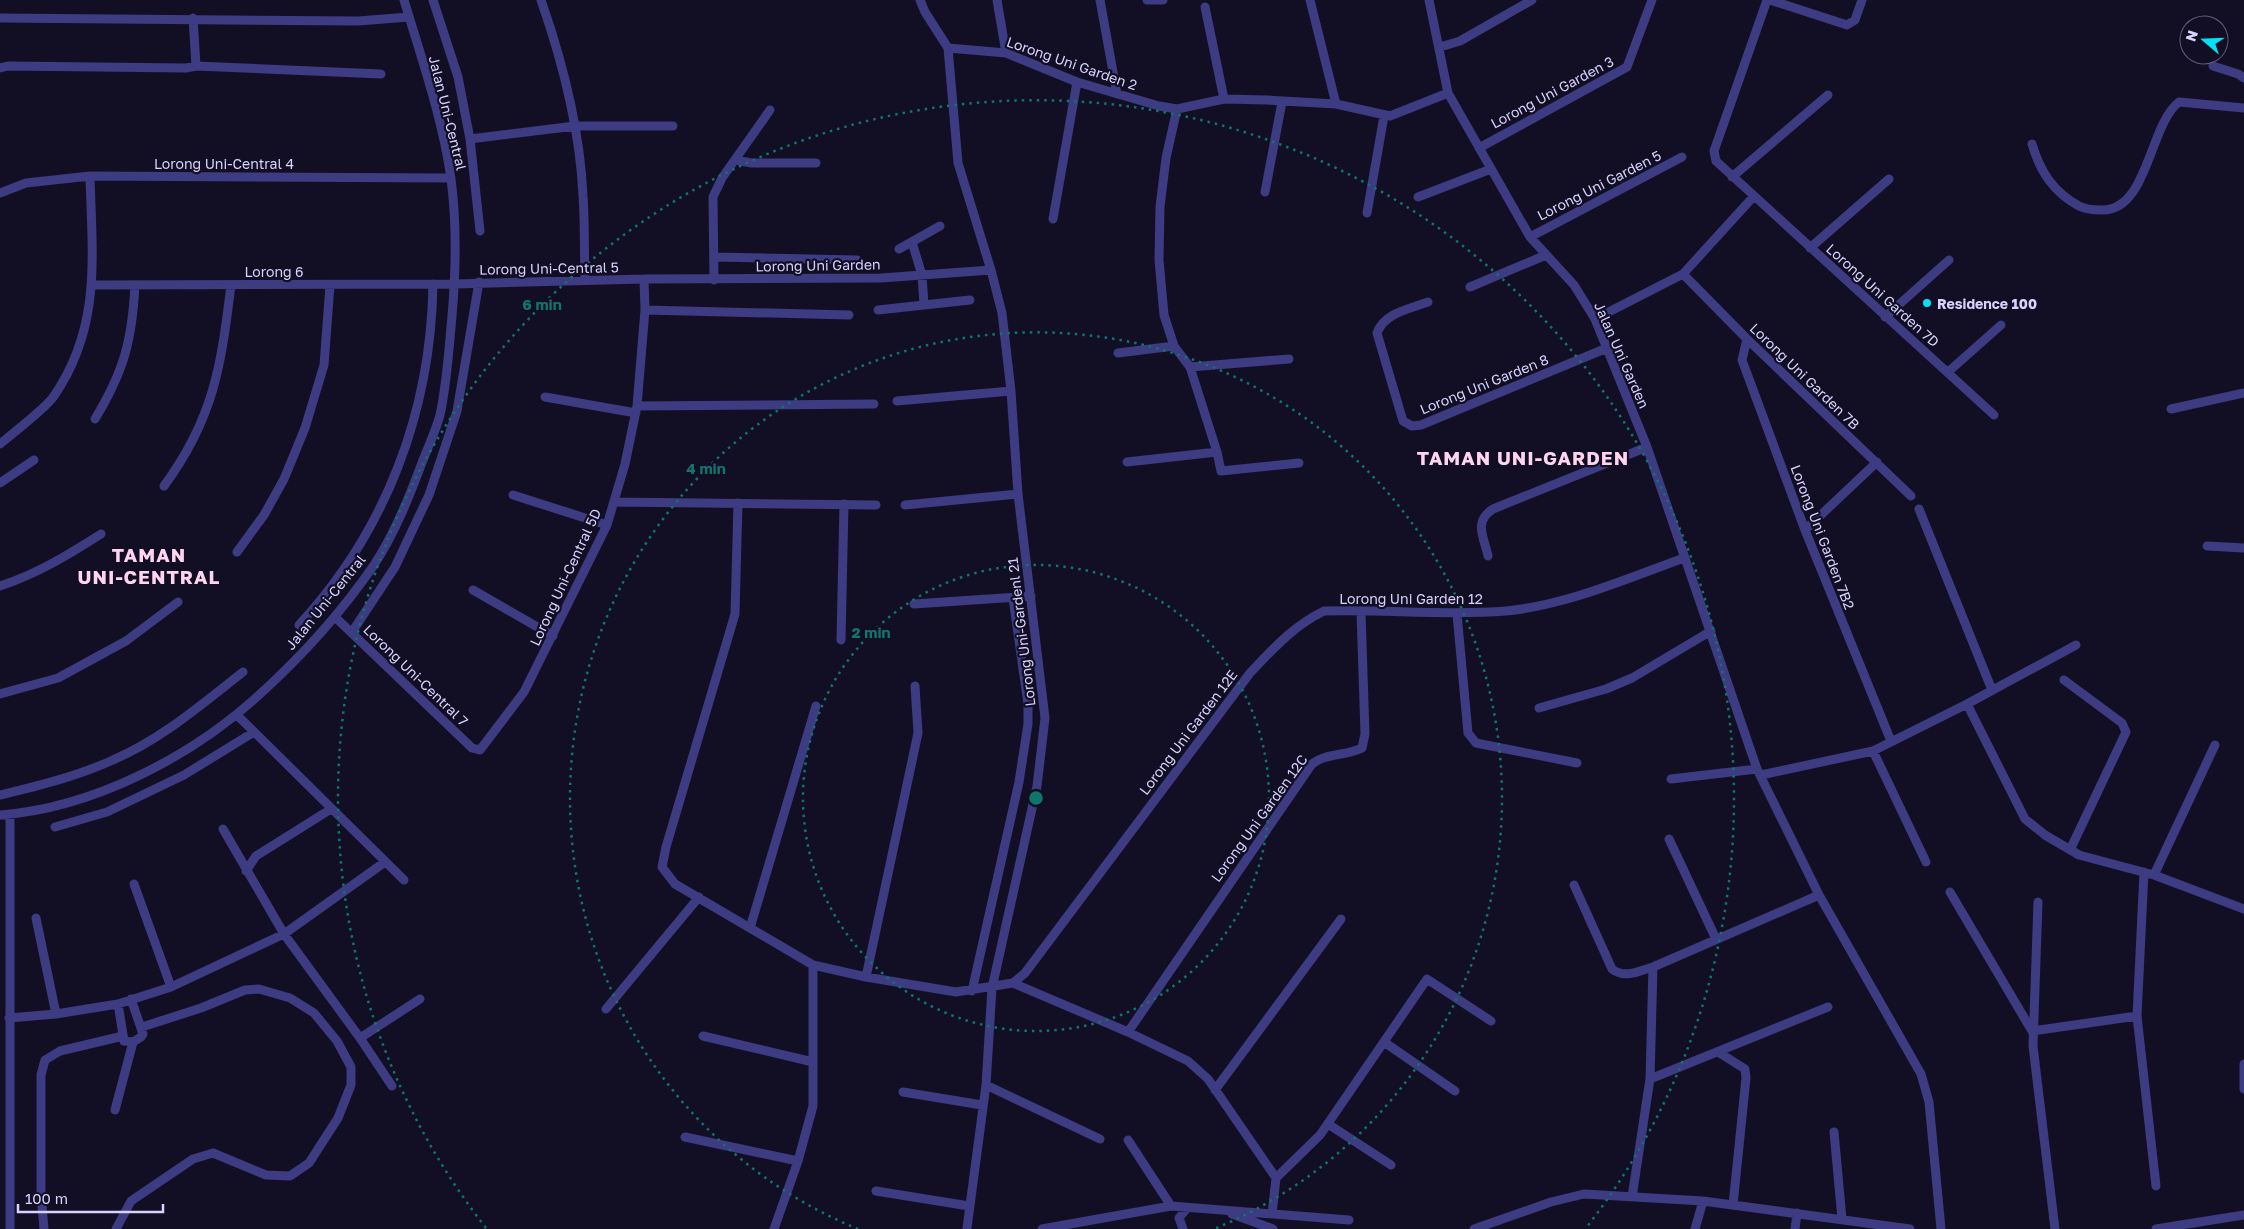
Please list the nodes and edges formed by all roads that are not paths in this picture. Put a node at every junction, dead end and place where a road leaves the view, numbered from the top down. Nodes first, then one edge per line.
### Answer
1 (404, 0) edge
2 (433, 0) edge
3 (541, 0) edge
4 (920, 0) edge
5 (997, 0) edge
6 (1100, 0) edge
7 (1147, 0) edge
8 (1163, 0) edge
9 (1310, 0) edge
10 (1429, 0) edge
11 (1532, 0) edge
12 (1652, 0) edge
13 (1768, 0) edge
14 (1862, 0) edge
15 (1205, 7) dead end
16 (409, 17) junction
17 (0, 18) edge
18 (193, 18) junction
19 (1440, 47) junction
20 (948, 48) junction
21 (1006, 53) junction
22 (196, 66) junction
23 (2213, 66) dead end
24 (0, 68) edge
25 (381, 74) dead end
26 (2244, 78) edge
27 (1078, 82) junction
28 (1448, 93) junction
29 (1117, 94) junction
30 (1828, 95) dead end
31 (1224, 99) junction
32 (1282, 102) junction
33 (1336, 104) junction
34 (2244, 107) edge
35 (1177, 109) junction
36 (770, 110) dead end
37 (1384, 116) junction
38 (575, 126) junction
39 (673, 126) dead end
40 (470, 139) junction
41 (2032, 144) dead end
42 (1479, 148) junction
43 (1682, 157) dead end
44 (736, 160) junction
45 (816, 164) dead end
46 (1491, 169) junction
47 (90, 176) junction
48 (1732, 176) junction
49 (451, 178) junction
50 (1888, 179) dead end
51 (1265, 192) dead end
52 (0, 193) edge
53 (1754, 196) junction
54 (1418, 197) dead end
55 (1367, 213) dead end
56 (1053, 219) dead end
57 (940, 226) dead end
58 (480, 231) dead end
59 (1530, 237) junction
60 (912, 242) junction
61 (1810, 248) junction
62 (899, 249) dead end
63 (1546, 254) junction
64 (715, 257) junction
65 (857, 260) dead end
66 (1949, 260) dead end
67 (991, 270) junction
68 (922, 274) junction
69 (1682, 274) junction
70 (644, 279) junction
71 (585, 280) junction
72 (714, 280) junction
73 (478, 282) junction
74 (434, 284) junction
75 (455, 284) junction
76 (93, 285) junction
77 (135, 285) junction
78 (231, 285) junction
79 (330, 285) junction
80 (1470, 287) dead end
81 (970, 300) dead end
82 (1428, 302) dead end
83 (924, 305) junction
84 (645, 310) junction
85 (878, 310) dead end
86 (849, 315) dead end
87 (1886, 317) junction
88 (1595, 320) junction
89 (2001, 325) dead end
90 (1746, 339) junction
91 (1174, 346) junction
92 (1607, 348) junction
93 (1118, 353) dead end
94 (1289, 360) dead end
95 (1190, 367) junction
96 (1948, 372) junction
97 (1011, 391) junction
98 (2244, 393) edge
99 (545, 397) dead end
100 (897, 401) dead end
101 (874, 404) dead end
102 (2171, 409) dead end
103 (636, 410) junction
104 (1994, 415) dead end
105 (95, 419) dead end
106 (0, 444) edge
107 (1647, 447) junction
108 (1217, 452) junction
109 (34, 460) dead end
110 (1127, 462) dead end
111 (1877, 462) junction
112 (1299, 463) dead end
113 (0, 482) edge
114 (164, 486) dead end
115 (512, 494) dead end
116 (1018, 494) junction
117 (1911, 496) dead end
118 (614, 502) junction
119 (738, 503) junction
120 (844, 504) junction
121 (876, 505) dead end
122 (905, 505) dead end
123 (1919, 509) dead end
124 (607, 524) junction
125 (1804, 530) junction
126 (101, 534) dead end
127 (2207, 546) dead end
128 (2244, 548) edge
129 (237, 552) dead end
130 (1488, 556) dead end
131 (1684, 558) junction
132 (0, 586) edge
133 (473, 590) dead end
134 (1030, 596) junction
135 (1013, 598) junction
136 (178, 602) dead end
137 (914, 604) dead end
138 (1361, 612) junction
139 (1457, 614) junction
140 (335, 617) junction
141 (1311, 617) joint
142 (299, 625) dead end
143 (1711, 631) junction
144 (352, 632) junction
145 (553, 636) junction
146 (841, 640) dead end
147 (2076, 645) dead end
148 (243, 672) dead end
149 (2064, 680) dead end
150 (915, 686) dead end
151 (1992, 690) junction
152 (0, 694) edge
153 (1967, 704) junction
154 (816, 706) dead end
155 (1539, 708) dead end
156 (237, 715) junction
157 (254, 732) junction
158 (1891, 742) junction
159 (2215, 745) dead end
160 (480, 750) joint
161 (1873, 751) junction
162 (1577, 763) dead end
163 (1759, 772) junction
164 (1671, 780) dead end
165 (1019, 782) junction
166 (1036, 786) junction
167 (0, 795) edge
168 (331, 809) junction
169 (5, 814) edge
170 (55, 827) dead end
171 (223, 829) dead end
172 (1669, 839) dead end
173 (2070, 850) junction
174 (385, 862) junction
175 (1926, 862) dead end
176 (246, 871) junction
177 (2144, 872) junction
178 (2154, 875) junction
179 (404, 880) dead end
180 (134, 884) dead end
181 (1574, 885) dead end
182 (1950, 892) dead end
183 (1819, 895) junction
184 (699, 897) junction
185 (2038, 902) dead end
186 (2244, 909) edge
187 (36, 918) dead end
188 (1341, 919) dead end
189 (750, 928) junction
190 (284, 934) junction
191 (1716, 939) junction
192 (813, 965) junction
193 (1653, 967) junction
194 (866, 977) junction
195 (1013, 983) junction
196 (170, 987) junction
197 (992, 988) junction
198 (972, 991) junction
199 (420, 999) dead end
200 (131, 1000) junction
201 (118, 1004) junction
202 (1828, 1008) dead end
203 (606, 1009) dead end
204 (56, 1014) junction
205 (2137, 1016) junction
206 (9, 1018) junction
207 (1491, 1021) dead end
208 (142, 1027) junction
209 (2032, 1031) junction
210 (1128, 1032) junction
211 (123, 1036) junction
212 (702, 1036) dead end
213 (360, 1038) junction
214 (133, 1042) junction
215 (1384, 1042) junction
216 (1718, 1052) junction
217 (813, 1062) junction
218 (2244, 1064) edge
219 (1650, 1079) junction
220 (986, 1085) junction
221 (392, 1086) dead end
222 (2244, 1089) edge
223 (1215, 1090) junction
224 (1456, 1091) dead end
225 (903, 1092) dead end
226 (982, 1105) junction
227 (115, 1110) dead end
228 (1328, 1124) junction
229 (1834, 1132) dead end
230 (685, 1137) dead end
231 (1100, 1139) dead end
232 (1128, 1140) dead end
233 (798, 1161) junction
234 (1391, 1165) dead end
235 (1276, 1178) junction
236 (2156, 1186) dead end
237 (876, 1191) dead end
238 (1632, 1197) junction
239 (1703, 1202) junction
240 (1733, 1205) junction
241 (968, 1206) junction
242 (1171, 1206) junction
243 (1187, 1208) junction
244 (1224, 1211) junction
245 (1797, 1213) junction
246 (1272, 1214) junction
247 (2244, 1215) edge
248 (1842, 1219) junction
249 (1349, 1220) dead end
250 (1499, 1224) edge
251 (966, 1228) edge
252 (1892, 1228) edge
253 (10, 1229) edge
254 (44, 1229) edge
255 (116, 1229) edge
256 (774, 1229) edge
257 (1042, 1229) edge
258 (1182, 1229) edge
259 (1274, 1229) edge
260 (1474, 1229) edge
261 (1695, 1229) edge
262 (1795, 1229) edge
263 (1910, 1229) edge
264 (1941, 1229) edge
265 (2055, 1229) edge
266 (2156, 1229) edge

1 - 16 street, Jalan Uni-Central
2 - 40 street
3 - 38 street
4 - 20 street
5 - 21 street
6 - 29 street
7 - 8 street
9 - 33 street
10 - 19 street, Jalan Uni Garden
11 - 19 street
12 - 42 street, Lorong Uni Garden 3
13 - 14 street
13 - 48 street, Lorong Uni Garden 7D
15 - 31 street
16 - 18 street
16 - 49 street, Jalan Uni-Central
17 - 18 street
18 - 22 street
19 - 28 street, Jalan Uni Garden
20 - 21 street, Lorong Uni Garden 2
20 - 67 street, Lorong Uni-Gardenl 21
21 - 27 street, Lorong Uni Garden 2
22 - 24 street
22 - 25 street
23 - 26 street
27 - 29 street, Lorong Uni Garden 2
27 - 56 street
28 - 37 street, Lorong Uni Garden 2
28 - 42 street, Jalan Uni Garden
29 - 35 street, Lorong Uni Garden 2
30 - 48 street
31 - 32 street, Lorong Uni Garden 2
31 - 35 street, Lorong Uni Garden 2
32 - 33 street, Lorong Uni Garden 2
32 - 51 street
33 - 37 street, Lorong Uni Garden 2
34 - 41 street
35 - 91 street
36 - 44 street
37 - 55 street
38 - 39 street
38 - 40 street
38 - 71 street
40 - 58 street
42 - 46 street, Jalan Uni Garden
43 - 59 street, Lorong Uni Garden 5
44 - 45 street
44 - 64 street
46 - 54 street
46 - 59 street, Jalan Uni Garden
47 - 49 street, Lorong Uni-Central 4
47 - 52 street, Lorong Uni-Central 4
47 - 76 street
48 - 53 street, Lorong Uni Garden 7D
49 - 75 street, Jalan Uni-Central
50 - 61 street
53 - 61 street, Lorong Uni Garden 7D
53 - 69 street
57 - 60 street
59 - 63 street, Jalan Uni Garden
60 - 62 street
60 - 68 street
61 - 87 street, Lorong Uni Garden 7D
63 - 80 street
63 - 88 street, Jalan Uni Garden
64 - 65 street
64 - 72 street
66 - 87 street
67 - 68 street, Lorong Uni Garden
67 - 97 street, Lorong Uni-Gardenl 21
68 - 72 street, Lorong Uni Garden
68 - 83 street
69 - 88 street
69 - 90 street, Lorong Uni Garden 7B
70 - 71 street, Lorong Uni-Central 5
70 - 72 street, Lorong Uni Garden
70 - 84 street, Lorong Uni-Central 5D
71 - 73 street, Lorong Uni-Central 5
73 - 75 street, Lorong Uni-Central 5
73 - 144 street
74 - 75 street, Lorong 6
74 - 79 street, Lorong 6
74 - 142 street
75 - 140 street, Jalan Uni-Central
76 - 77 street, Lorong 6
76 - 106 street
77 - 78 street, Lorong 6
77 - 105 street
78 - 79 street, Lorong 6
78 - 114 street
79 - 129 street
81 - 83 street
82 - 92 street, Lorong Uni Garden 8
83 - 85 street
84 - 86 street
84 - 103 street, Lorong Uni-Central 5D
87 - 96 street, Lorong Uni Garden 7D
88 - 92 street, Jalan Uni Garden
89 - 96 street
90 - 111 street, Lorong Uni Garden 7B
90 - 125 street, Lorong Uni Garden 7B2
91 - 93 street
91 - 95 street
92 - 107 street, Jalan Uni Garden
94 - 95 street
95 - 108 street
96 - 104 street, Lorong Uni Garden 7D
97 - 100 street
97 - 116 street, Lorong Uni-Gardenl 21
98 - 102 street
99 - 103 street
101 - 103 street
103 - 118 street, Lorong Uni-Central 5D
107 - 130 street
107 - 131 street, Jalan Uni Garden
108 - 110 street
108 - 112 street
109 - 113 street
111 - 117 street, Lorong Uni Garden 7B
111 - 125 street
115 - 124 street
116 - 122 street
116 - 134 street, Lorong Uni-Gardenl 21
118 - 119 street
118 - 124 street, Lorong Uni-Central 5D
119 - 120 street
119 - 184 street
120 - 121 street
120 - 146 street
123 - 151 street
124 - 145 street, Lorong Uni-Central 5D
125 - 158 street, Lorong Uni Garden 7B2
126 - 132 street
127 - 128 street
131 - 139 street, Lorong Uni Garden 12
131 - 143 street, Jalan Uni Garden
133 - 145 street
134 - 135 street
134 - 166 street, Lorong Uni-Gardenl 21
135 - 137 street
135 - 165 street
136 - 152 street
138 - 139 street, Lorong Uni Garden 12
138 - 141 street, Lorong Uni Garden 12
138 - 210 street, Lorong Uni Garden 12C
139 - 162 street
140 - 144 street, Lorong Uni-Central 7
140 - 156 street, Jalan Uni-Central
141 - 195 street, Lorong Uni Garden 12E
143 - 155 street
143 - 163 street, Jalan Uni Garden
144 - 160 street, Lorong Uni-Central 7
145 - 160 street, Lorong Uni-Central 5D
147 - 151 street
148 - 167 street
149 - 173 street
150 - 194 street
151 - 153 street
153 - 158 street
153 - 173 street
154 - 189 street
156 - 157 street
156 - 169 street, Jalan Uni-Central
157 - 168 street
157 - 170 street
158 - 161 street
159 - 178 street
161 - 163 street
161 - 175 street
163 - 164 street
163 - 183 street, Jalan Uni Garden
165 - 166 street
165 - 198 street
166 - 197 street, Lorong Uni-Gardenl 21
168 - 174 street
168 - 176 street
169 - 206 street
171 - 176 street
172 - 191 street
173 - 177 street
174 - 179 street
174 - 190 street
176 - 190 street
177 - 178 street
177 - 205 street
178 - 186 street
180 - 196 street
181 - 193 street
182 - 209 street
183 - 191 street
183 - 264 street, Jalan Uni Garden
184 - 189 street
184 - 203 street
185 - 209 street
187 - 204 street
188 - 223 street
189 - 192 street
190 - 196 street
190 - 213 street
191 - 193 street
192 - 194 street
192 - 217 street
193 - 219 street
194 - 198 street
195 - 197 street
195 - 210 street
196 - 200 street
197 - 198 street
197 - 220 street, Lorong Uni-Gardenl 21
199 - 213 street
200 - 201 street
200 - 208 street
201 - 204 street
201 - 211 street
202 - 216 street
204 - 206 street
205 - 209 street
205 - 236 street
206 - 253 street
207 - 215 street
208 - 214 street
208 - 255 street
209 - 265 street
210 - 223 street
211 - 214 street
211 - 254 street
212 - 217 street
213 - 221 street
214 - 227 street
215 - 224 street
215 - 228 street
216 - 219 street
216 - 240 street
217 - 233 street
218 - 222 street
219 - 238 street
220 - 226 street, Lorong Uni-Gardenl 21
220 - 231 street
223 - 235 street
225 - 226 street
226 - 241 street, Lorong Uni-Gardenl 21
228 - 234 street
228 - 235 street
229 - 248 street
230 - 233 street
232 - 242 street
233 - 256 street
235 - 246 street
237 - 241 street
238 - 239 street
238 - 250 street
239 - 240 street
239 - 261 street
240 - 245 street
241 - 251 street, Lorong Uni-Gardenl 21
242 - 243 street
242 - 257 street
243 - 244 street
243 - 258 street
244 - 246 street
244 - 259 street
245 - 248 street
245 - 262 street
246 - 249 street
247 - 266 street
248 - 252 street
250 - 260 street
252 - 263 street

